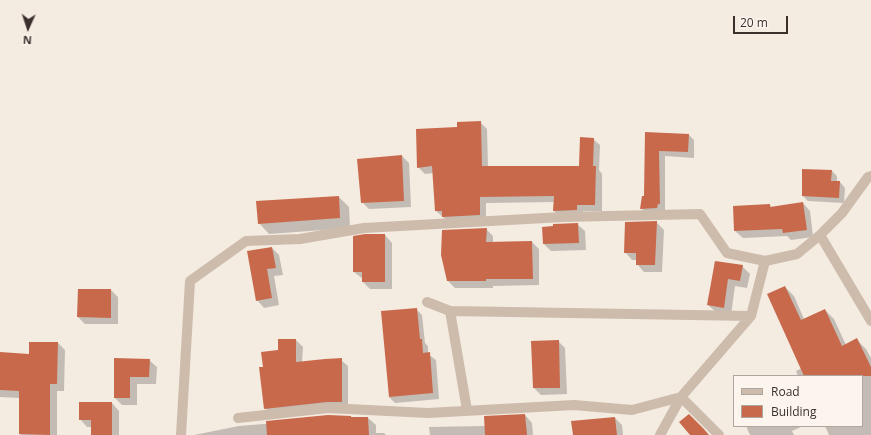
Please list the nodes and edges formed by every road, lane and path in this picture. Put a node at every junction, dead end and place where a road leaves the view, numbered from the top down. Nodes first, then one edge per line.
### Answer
1 (871, 176) edge
2 (820, 235) junction
3 (765, 261) junction
4 (427, 302) dead end
5 (450, 311) junction
6 (751, 316) junction
7 (871, 321) edge
8 (681, 397) junction
9 (467, 410) junction
10 (238, 418) dead end
11 (181, 435) edge
12 (660, 435) edge
13 (719, 435) edge

1 - 2 street
2 - 3 street
2 - 7 street
3 - 6 street
3 - 11 street
4 - 5 street
5 - 6 street
5 - 9 street
6 - 8 street
8 - 9 street
8 - 12 street
8 - 13 street
9 - 10 street

